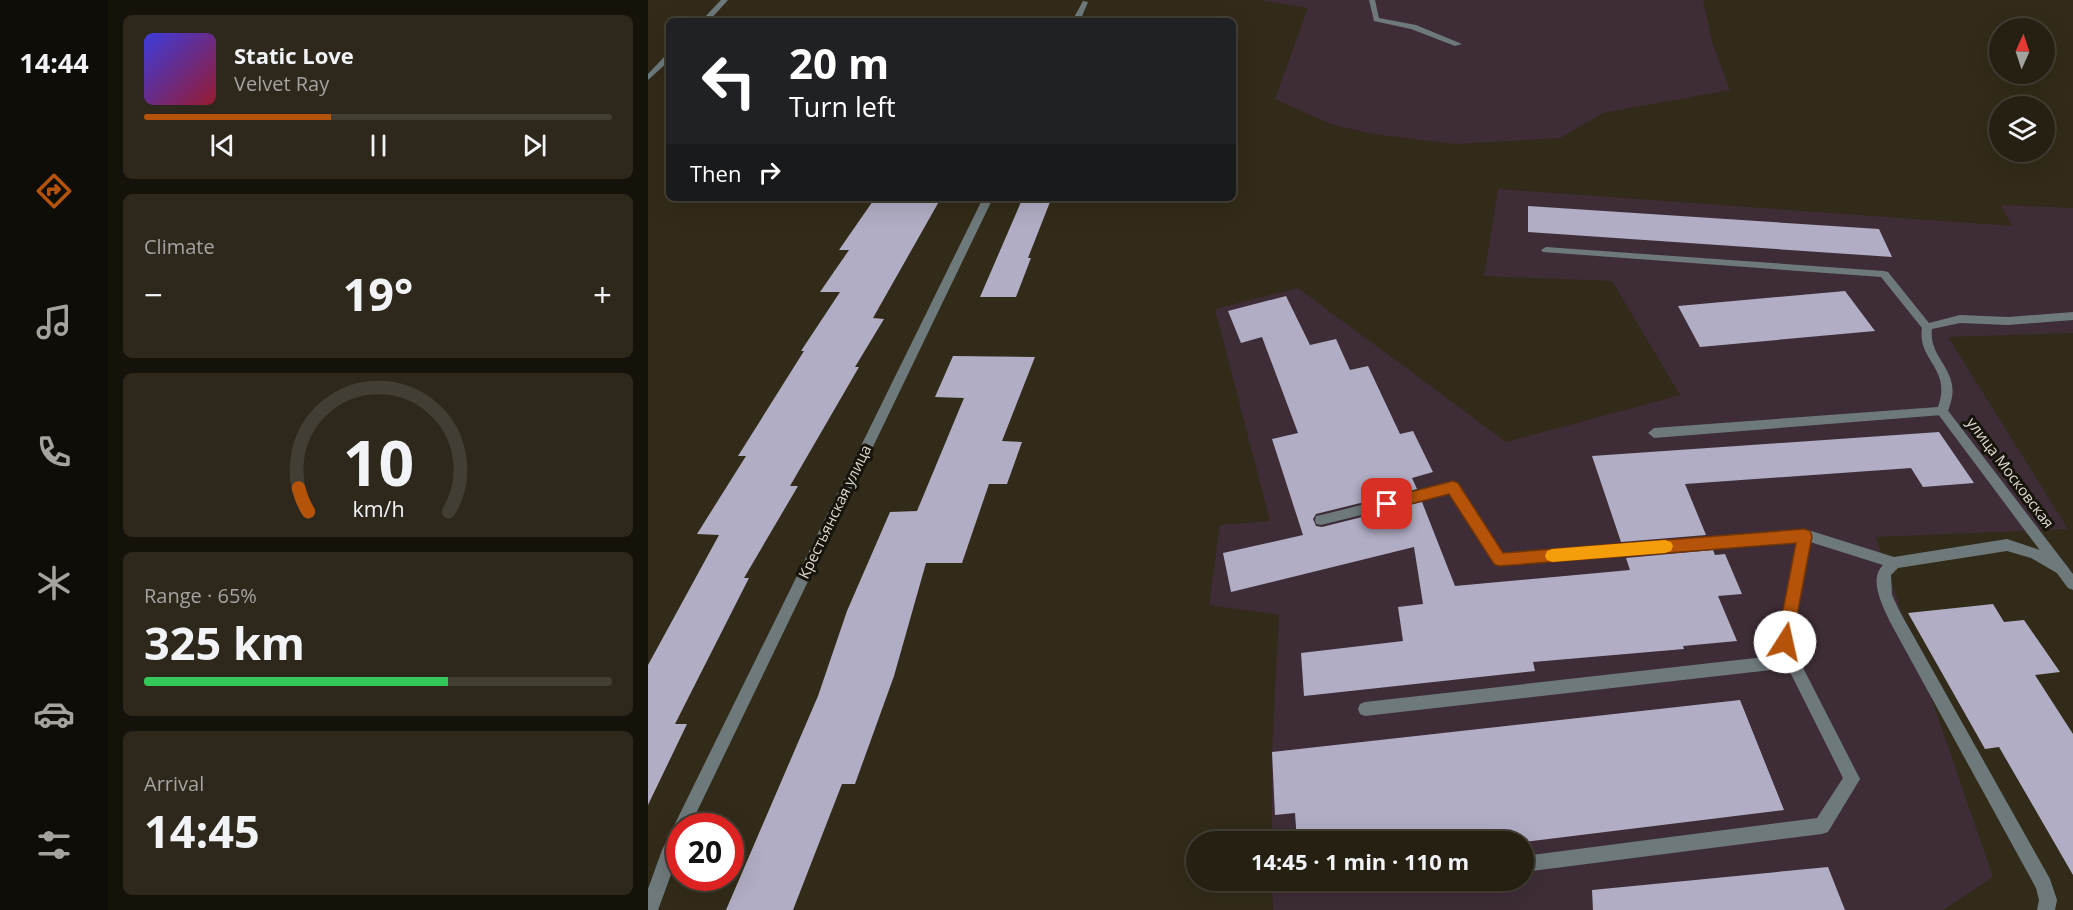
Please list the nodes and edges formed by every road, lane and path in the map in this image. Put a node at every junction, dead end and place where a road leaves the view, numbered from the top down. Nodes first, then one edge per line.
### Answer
1 (725, 0) edge
2 (1372, 0) edge
3 (1085, 2) dead end
4 (708, 18) edge
5 (1077, 18) edge
6 (1458, 44) dead end
7 (666, 60) edge
8 (648, 78) edge
9 (987, 201) edge
10 (1546, 250) dead end
11 (2073, 316) edge
12 (1927, 327) junction
13 (1942, 411) junction
14 (1654, 433) dead end
15 (1321, 520) dead end
16 (1804, 536) junction
17 (1894, 563) junction
18 (2063, 571) junction
19 (2073, 584) edge
20 (1792, 660) junction
21 (1365, 709) dead end
22 (688, 813) edge
23 (666, 862) edge
24 (1534, 863) edge
25 (649, 910) edge
26 (2046, 910) edge

1 - 4 street
2 - 6 street
3 - 5 street
7 - 8 street
9 - 22 street, Крестьянская улица
10 - 12 street
11 - 12 street
12 - 13 street
13 - 14 street
13 - 18 street, улица Московская
15 - 16 street
16 - 17 street
16 - 20 street
17 - 18 street
17 - 26 street
18 - 19 street, улица Московская
20 - 21 street
20 - 24 street
23 - 25 street

